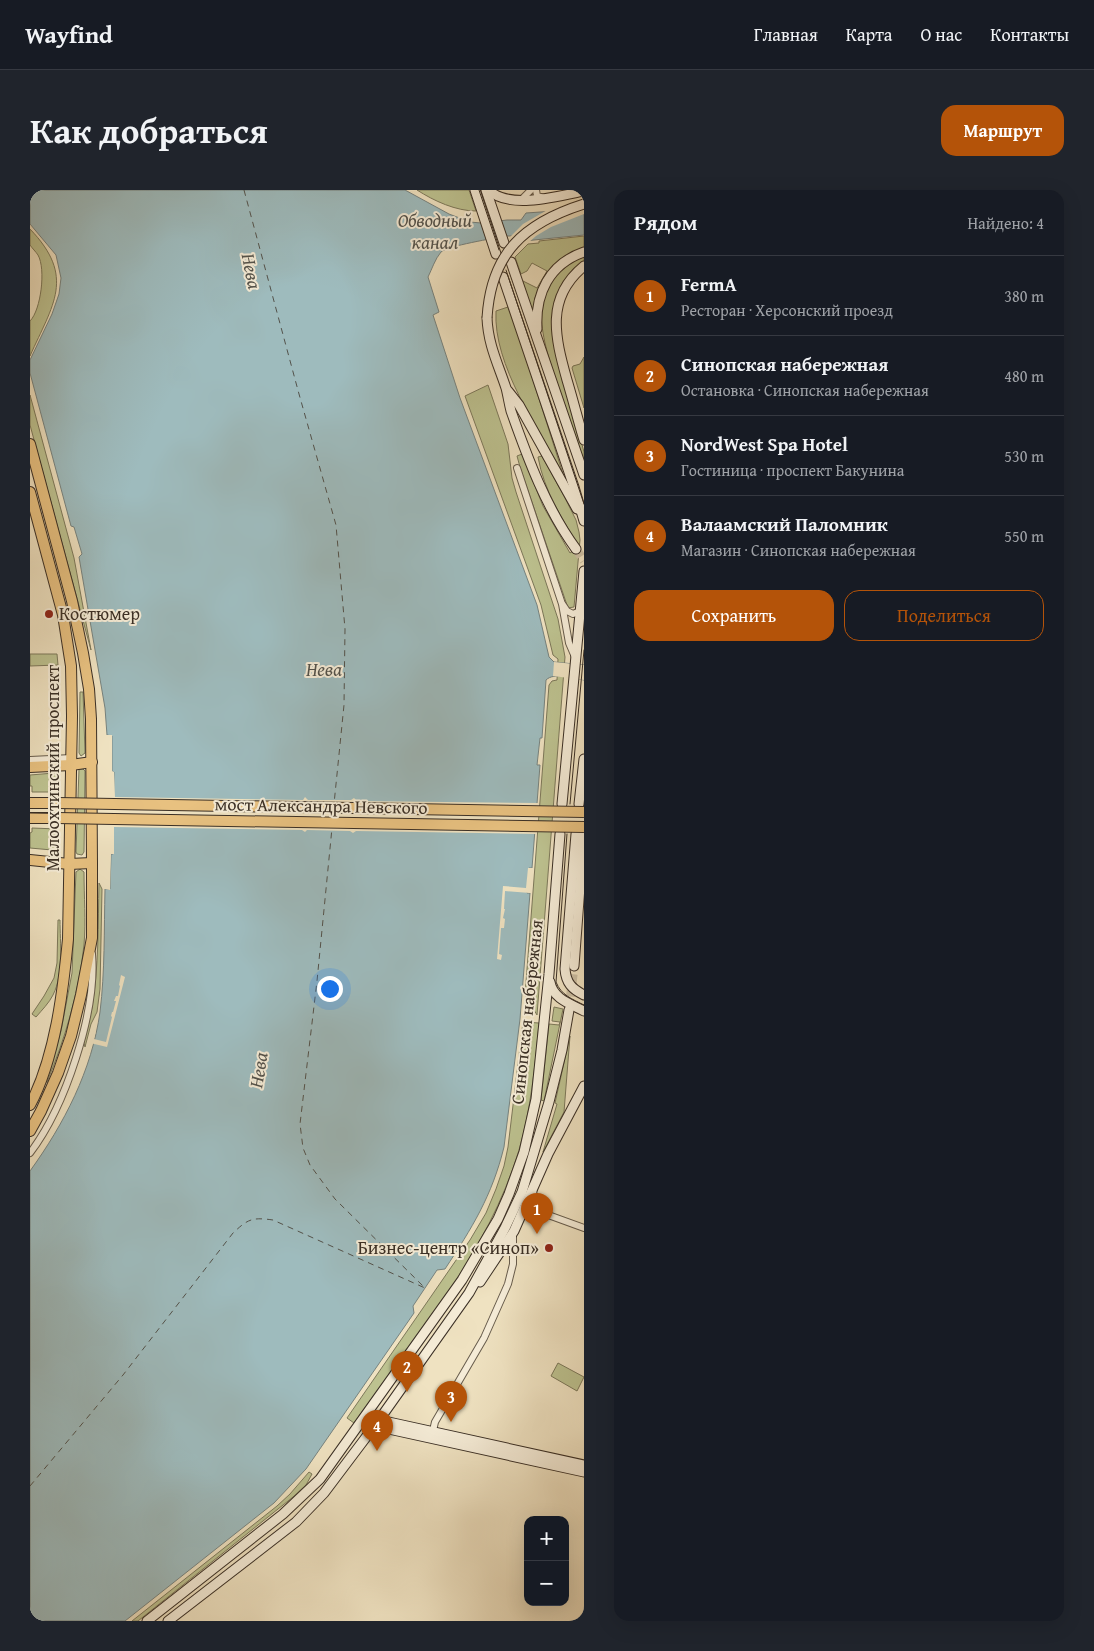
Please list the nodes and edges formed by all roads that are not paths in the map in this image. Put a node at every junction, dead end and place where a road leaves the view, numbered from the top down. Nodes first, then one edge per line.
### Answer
1 (475, 190) edge
2 (487, 190) edge
3 (531, 190) edge
4 (536, 190) edge
5 (584, 191) edge
6 (545, 199) junction
7 (521, 200) junction
8 (584, 204) edge
9 (503, 242) dead end
10 (584, 252) edge
11 (496, 254) dead end
12 (511, 262) dead end
13 (584, 266) edge
14 (503, 276) dead end
15 (538, 340) junction
16 (506, 389) junction
17 (584, 440) edge
18 (30, 444) edge
19 (516, 468) dead end
20 (584, 475) edge
21 (30, 492) edge
22 (584, 522) edge
23 (576, 549) tunnel mouth
24 (584, 571) edge
25 (562, 604) junction
26 (580, 611) junction
27 (575, 660) junction
28 (584, 759) edge
29 (30, 760) edge
30 (71, 762) junction
31 (92, 762) junction
32 (30, 767) edge
33 (30, 803) edge
34 (562, 804) dead end
35 (581, 808) edge
36 (30, 818) edge
37 (584, 827) edge
38 (560, 834) dead end
39 (580, 834) edge
40 (30, 860) edge
41 (69, 861) junction
42 (92, 863) junction
43 (92, 942) junction
44 (549, 974) junction
45 (584, 995) edge
46 (569, 1010) tunnel mouth
47 (584, 1011) edge
48 (584, 1086) edge
49 (30, 1105) edge
50 (30, 1131) edge
51 (30, 1153) edge
52 (534, 1189) junction
53 (540, 1212) junction
54 (521, 1215) junction
55 (584, 1228) edge
56 (514, 1231) junction
57 (469, 1293) junction
58 (365, 1417) junction
59 (377, 1423) junction
60 (432, 1435) junction
61 (584, 1465) edge
62 (584, 1472) edge
63 (147, 1621) edge
64 (168, 1621) edge

1 - 11 main road
2 - 7 main road
2 - 9 main road
3 - 7 street
4 - 6 street
5 - 6 main road
6 - 7 main road
8 - 16 main road, bridge
10 - 15 main road
12 - 15 main road
13 - 17 main road
14 - 22 main road
15 - 20 main road
16 - 22 main road
16 - 23 main road
18 - 31 main road, Малоохтинский проспект
19 - 25 street
21 - 30 main road, Малоохтинский проспект
24 - 26 main road
25 - 26 street
25 - 27 street
26 - 27 main road
27 - 34 main road
28 - 35 main road
29 - 30 street
30 - 31 main road
30 - 32 main road
30 - 41 main road, Малоохтинский проспект
31 - 42 main road, Малоохтинский проспект
33 - 35 main road, мост Александра Невского, bridge
36 - 37 main road, мост Александра Невского, bridge
38 - 44 main road, Синопская набережная
39 - 45 main road, Синопская набережная
40 - 41 main road
41 - 42 main road
41 - 49 main road, Малоохтинский проспект
42 - 43 main road, Малоохтинский проспект
43 - 50 main road, Малоохтинский проспект
43 - 51 street
44 - 47 main road
44 - 58 main road, Синопская набережная
46 - 57 main road, Синопская набережная
48 - 52 main road, Синопская набережная
52 - 53 street
52 - 54 main road, Синопская набережная
53 - 54 street
53 - 55 street
54 - 56 main road, Синопская набережная
56 - 57 main road, Синопская набережная
56 - 60 street, Синопская набережная
57 - 59 main road, Синопская набережная
58 - 59 main road
58 - 63 main road, Синопская набережная
59 - 60 main road
59 - 64 main road, Синопская набережная
60 - 61 main road
60 - 62 main road

